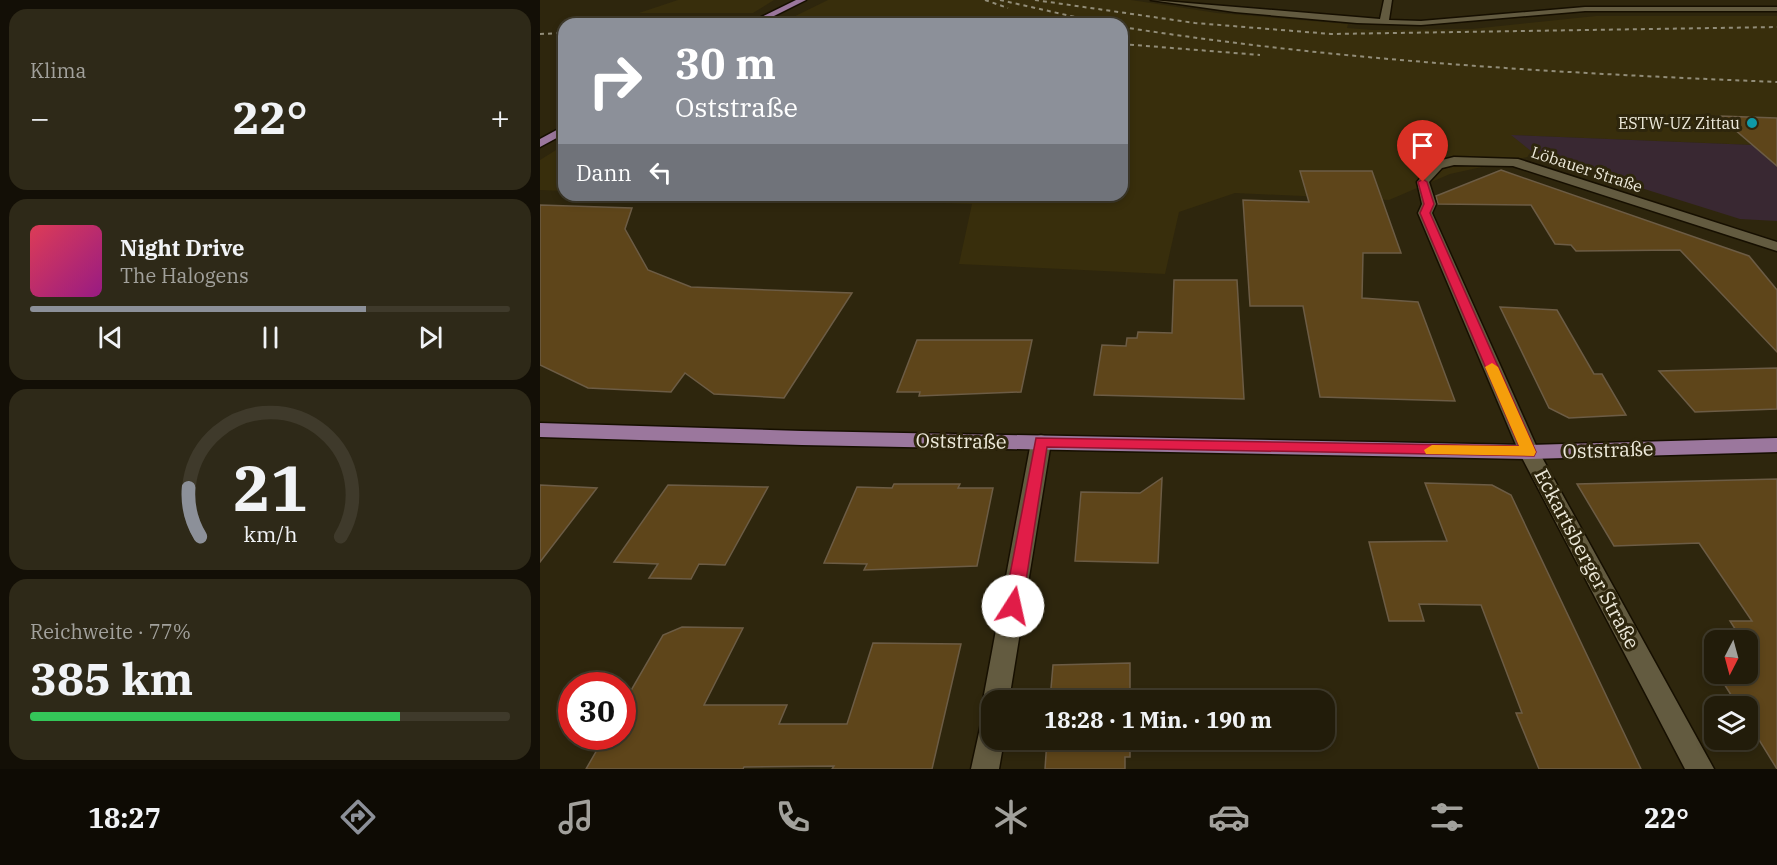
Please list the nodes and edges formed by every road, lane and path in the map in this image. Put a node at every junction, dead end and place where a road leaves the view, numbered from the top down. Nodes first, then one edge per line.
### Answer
1 (802, 0) edge
2 (1155, 0) edge
3 (1388, 0) edge
4 (1777, 9) edge
5 (764, 18) edge
6 (1383, 22) junction
7 (558, 133) edge
8 (540, 144) edge
9 (1425, 213) joint
10 (1775, 247) edge
11 (540, 430) edge
12 (1041, 442) junction
13 (1777, 445) edge
14 (1529, 452) junction
15 (998, 690) edge
16 (988, 750) edge
17 (985, 769) edge
18 (1700, 769) edge

1 - 5 main road
2 - 6 street
3 - 6 street
4 - 6 street
7 - 8 main road
9 - 10 street, Löbauer Straße
9 - 14 street, Eckartsberger Straße
11 - 12 main road, Oststraße
12 - 14 main road, Oststraße
12 - 15 street
13 - 14 main road, Oststraße
14 - 18 street, Eckartsberger Straße
16 - 17 street

